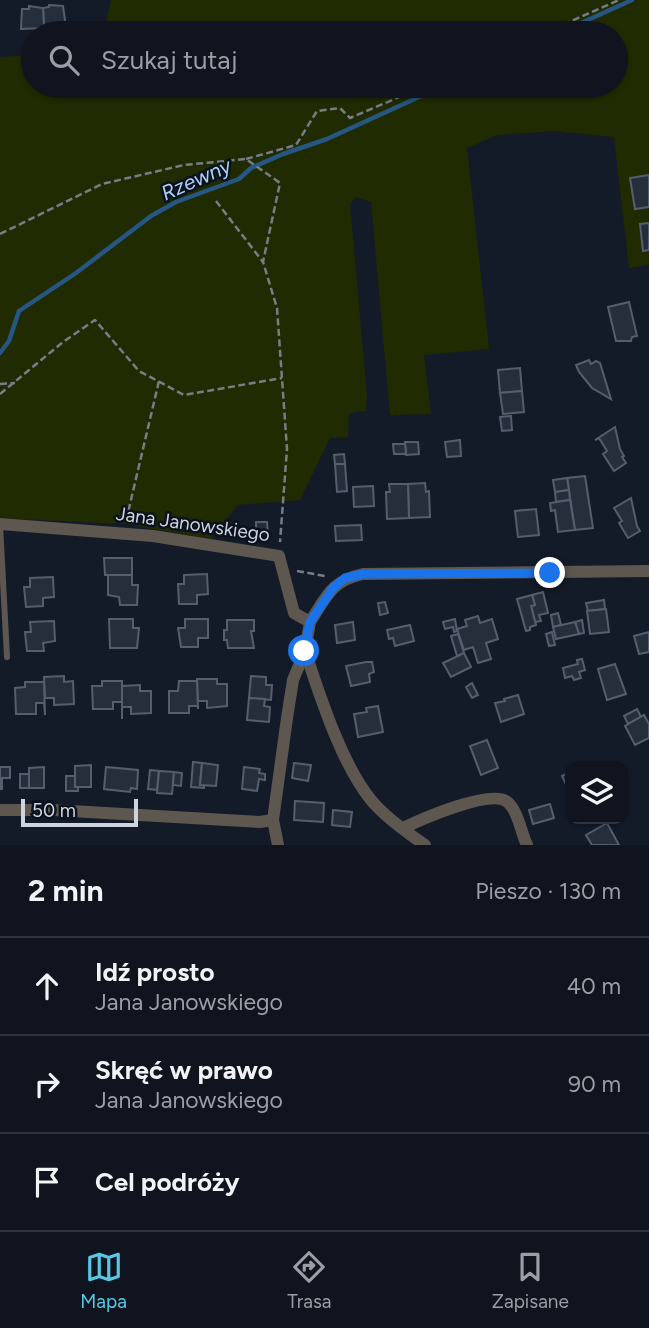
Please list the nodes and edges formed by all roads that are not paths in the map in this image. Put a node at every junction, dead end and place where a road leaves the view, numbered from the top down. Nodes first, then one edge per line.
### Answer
1 (0, 524) edge
2 (649, 570) edge
3 (310, 622) junction
4 (304, 651) junction
5 (7, 657) dead end
6 (0, 810) edge
7 (273, 820) junction
8 (403, 828) junction
9 (278, 845) edge
10 (425, 845) edge
11 (527, 845) edge

1 - 3 street, Jana Janowskiego
1 - 5 lane
2 - 3 street
3 - 4 street
4 - 7 street
4 - 8 street
6 - 7 street
7 - 9 street
8 - 10 street
8 - 11 street

